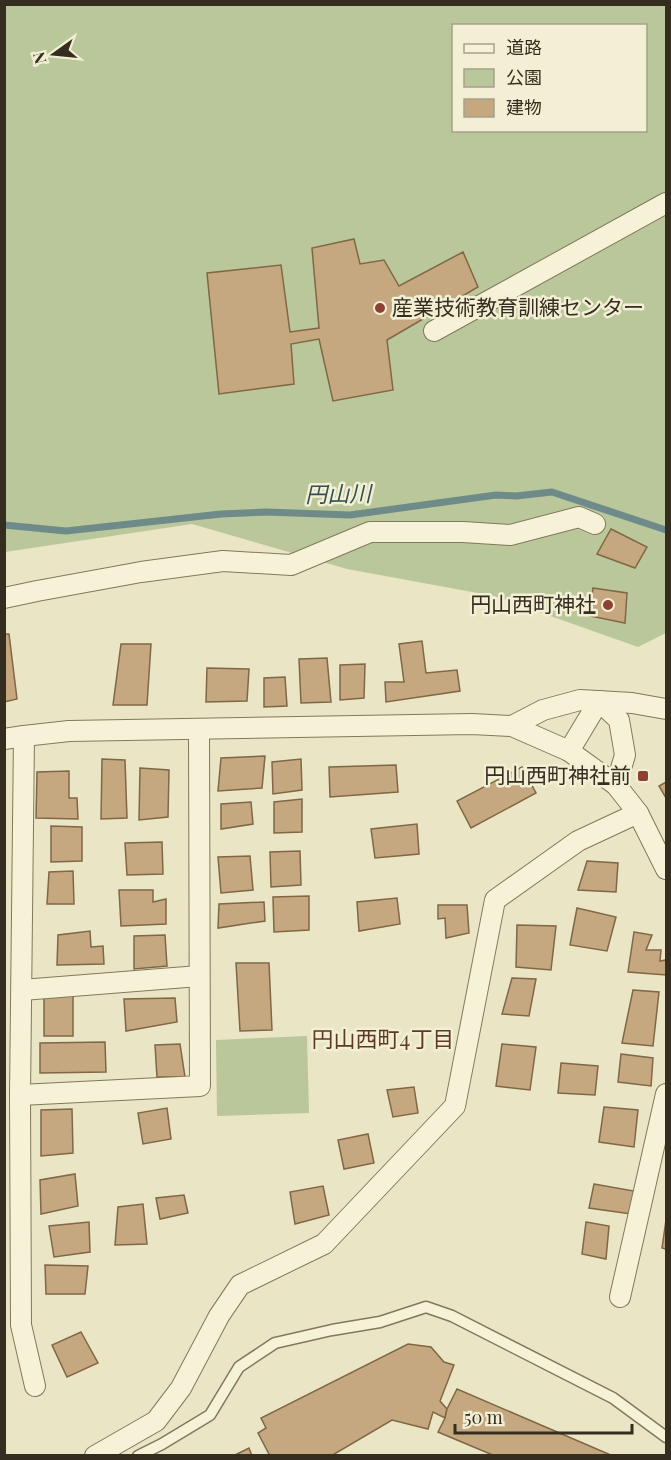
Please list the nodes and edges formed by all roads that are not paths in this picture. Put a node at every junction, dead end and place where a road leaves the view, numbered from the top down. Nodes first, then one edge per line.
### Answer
1 (666, 202) edge
2 (434, 331) dead end
3 (595, 524) dead end
4 (4, 598) edge
5 (599, 701) junction
6 (666, 709) edge
7 (512, 726) junction
8 (199, 729) junction
9 (24, 736) junction
10 (4, 740) edge
11 (569, 751) junction
12 (616, 785) junction
13 (638, 813) junction
14 (666, 869) edge
15 (14, 921) edge
16 (200, 976) junction
17 (22, 990) junction
18 (666, 1094) edge
19 (20, 1095) junction
20 (13, 1261) edge
21 (620, 1297) dead end
22 (35, 1386) dead end
23 (666, 1437) edge
24 (94, 1455) edge
25 (138, 1455) edge

1 - 2 street
3 - 4 street
5 - 6 street
5 - 7 street
5 - 11 street
5 - 12 street
7 - 8 street
7 - 11 street
8 - 9 street
8 - 16 street
9 - 10 street
9 - 15 street
11 - 12 street
12 - 13 street
13 - 14 street
13 - 24 street
15 - 17 street
16 - 17 street
16 - 19 street
17 - 19 street
18 - 21 street
19 - 20 street
20 - 22 street
23 - 25 lane

